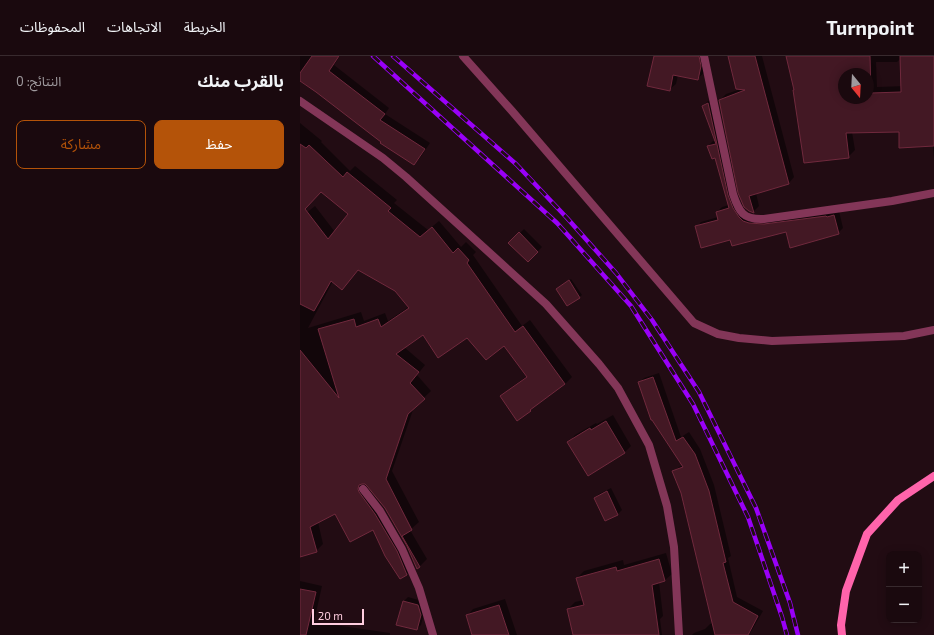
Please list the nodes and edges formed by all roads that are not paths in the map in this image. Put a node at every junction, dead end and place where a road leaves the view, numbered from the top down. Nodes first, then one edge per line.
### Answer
1 (463, 56) edge
2 (704, 56) edge
3 (300, 101) edge
4 (934, 193) edge
5 (934, 330) edge
6 (934, 476) edge
7 (363, 489) dead end
8 (432, 635) edge
9 (679, 635) edge
10 (842, 635) edge

1 - 5 street
2 - 4 street
3 - 9 street
6 - 10 main road
7 - 8 street

